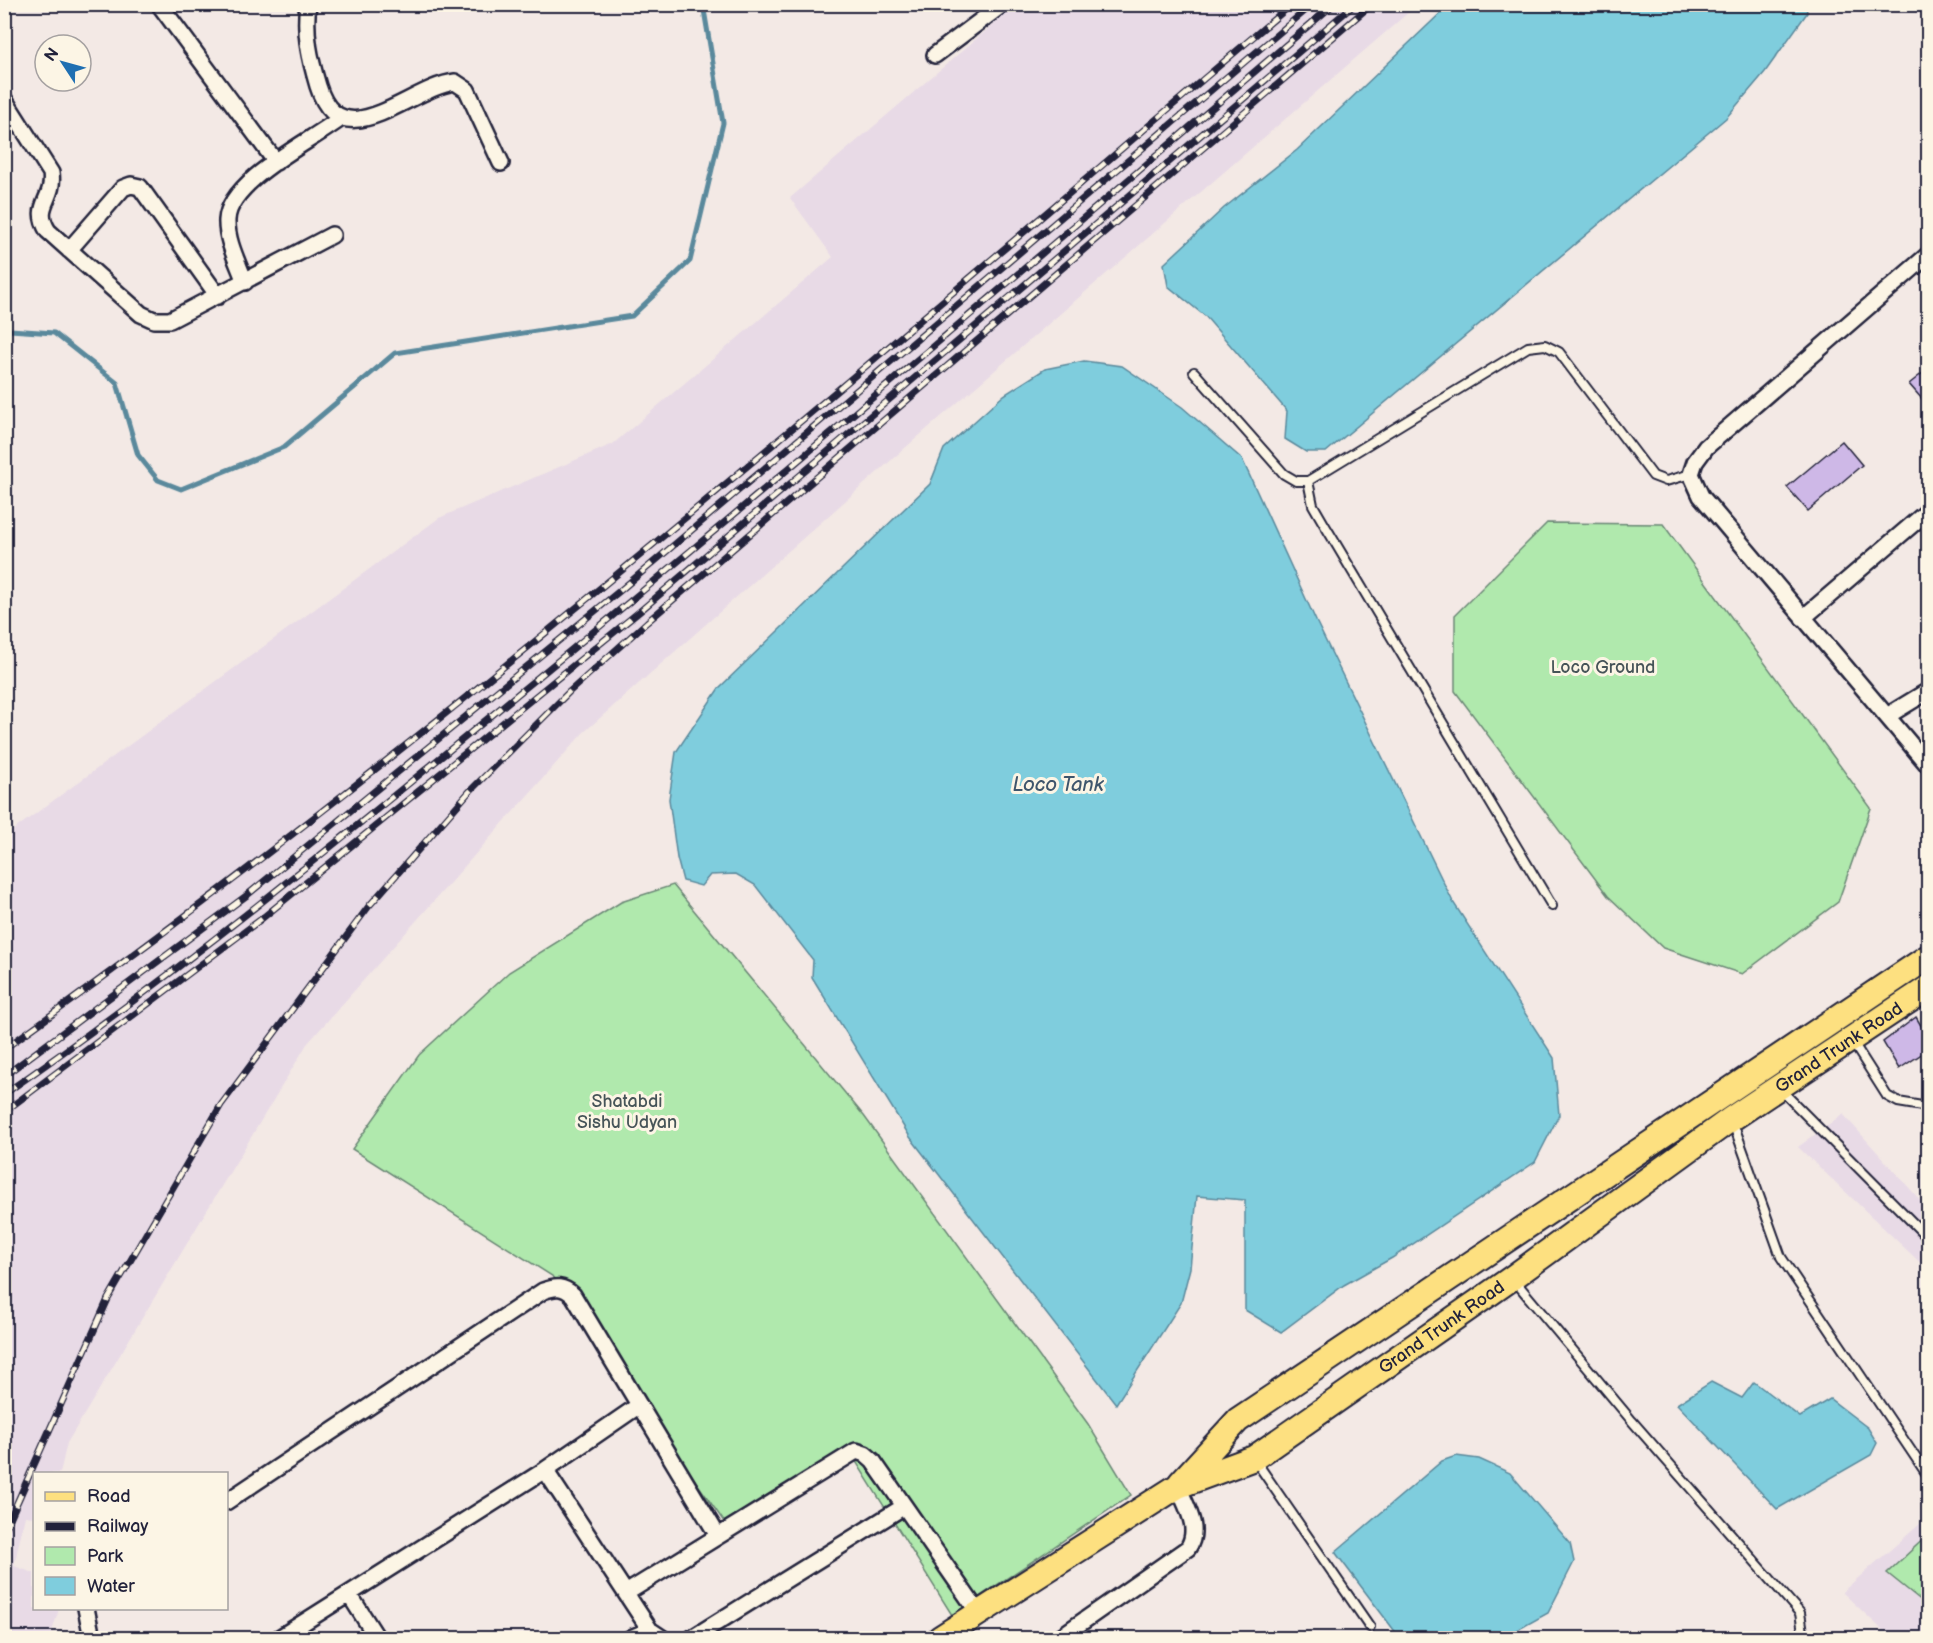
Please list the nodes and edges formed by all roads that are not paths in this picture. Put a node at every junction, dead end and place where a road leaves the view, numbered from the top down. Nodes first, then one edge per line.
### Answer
1 (159, 4) edge
2 (308, 4) edge
3 (1003, 4) edge
4 (934, 55) dead end
5 (4, 99) edge
6 (341, 118) junction
7 (276, 162) junction
8 (501, 163) dead end
9 (332, 235) dead end
10 (69, 250) junction
11 (1929, 255) edge
12 (245, 282) junction
13 (218, 296) junction
14 (1194, 372) dead end
15 (1691, 474) junction
16 (1308, 481) junction
17 (1929, 511) edge
18 (1803, 618) junction
19 (1929, 691) edge
20 (1887, 716) junction
21 (1929, 765) edge
22 (1552, 906) dead end
23 (1929, 957) edge
24 (1929, 988) edge
25 (1851, 1040) junction
26 (1779, 1088) junction
27 (1929, 1107) edge
28 (1731, 1119) junction
29 (1929, 1238) edge
30 (1512, 1278) junction
31 (638, 1406) junction
32 (1254, 1458) junction
33 (545, 1470) junction
34 (1928, 1476) edge
35 (1178, 1486) junction
36 (228, 1501) edge
37 (903, 1507) junction
38 (718, 1536) junction
39 (626, 1593) junction
40 (350, 1594) junction
41 (86, 1610) edge
42 (980, 1615) junction
43 (1370, 1627) dead end
44 (656, 1634) edge
45 (92, 1638) edge
46 (279, 1638) edge
47 (377, 1638) edge
48 (631, 1638) edge
49 (692, 1638) edge
50 (940, 1638) edge
51 (1059, 1638) edge
52 (1804, 1638) edge

1 - 7 street
2 - 6 street
3 - 4 street
5 - 10 street
6 - 7 street
6 - 8 street
7 - 12 street
9 - 12 street
10 - 13 street
10 - 13 street
11 - 15 street
12 - 13 street
14 - 16 lane
15 - 16 lane
15 - 18 street
16 - 22 lane
17 - 18 street
18 - 20 street
19 - 20 street
20 - 21 street
23 - 35 main road
24 - 25 main road, Grand Trunk Road
25 - 26 main road, Grand Trunk Road
25 - 27 lane
26 - 28 main road, Grand Trunk Road
26 - 29 lane
28 - 30 main road, Grand Trunk Road
28 - 34 lane
30 - 32 main road, Grand Trunk Road
30 - 52 lane
31 - 33 street
31 - 36 street
31 - 38 street
32 - 35 main road, Grand Trunk Road
32 - 43 lane
33 - 39 street
33 - 40 street
35 - 42 main road, Grand Trunk Road
35 - 51 street
37 - 38 street
37 - 42 street
37 - 49 street
38 - 39 street
39 - 44 street
40 - 46 street
40 - 47 street
41 - 45 street
42 - 50 main road, Grand Trunk Road
44 - 48 street

